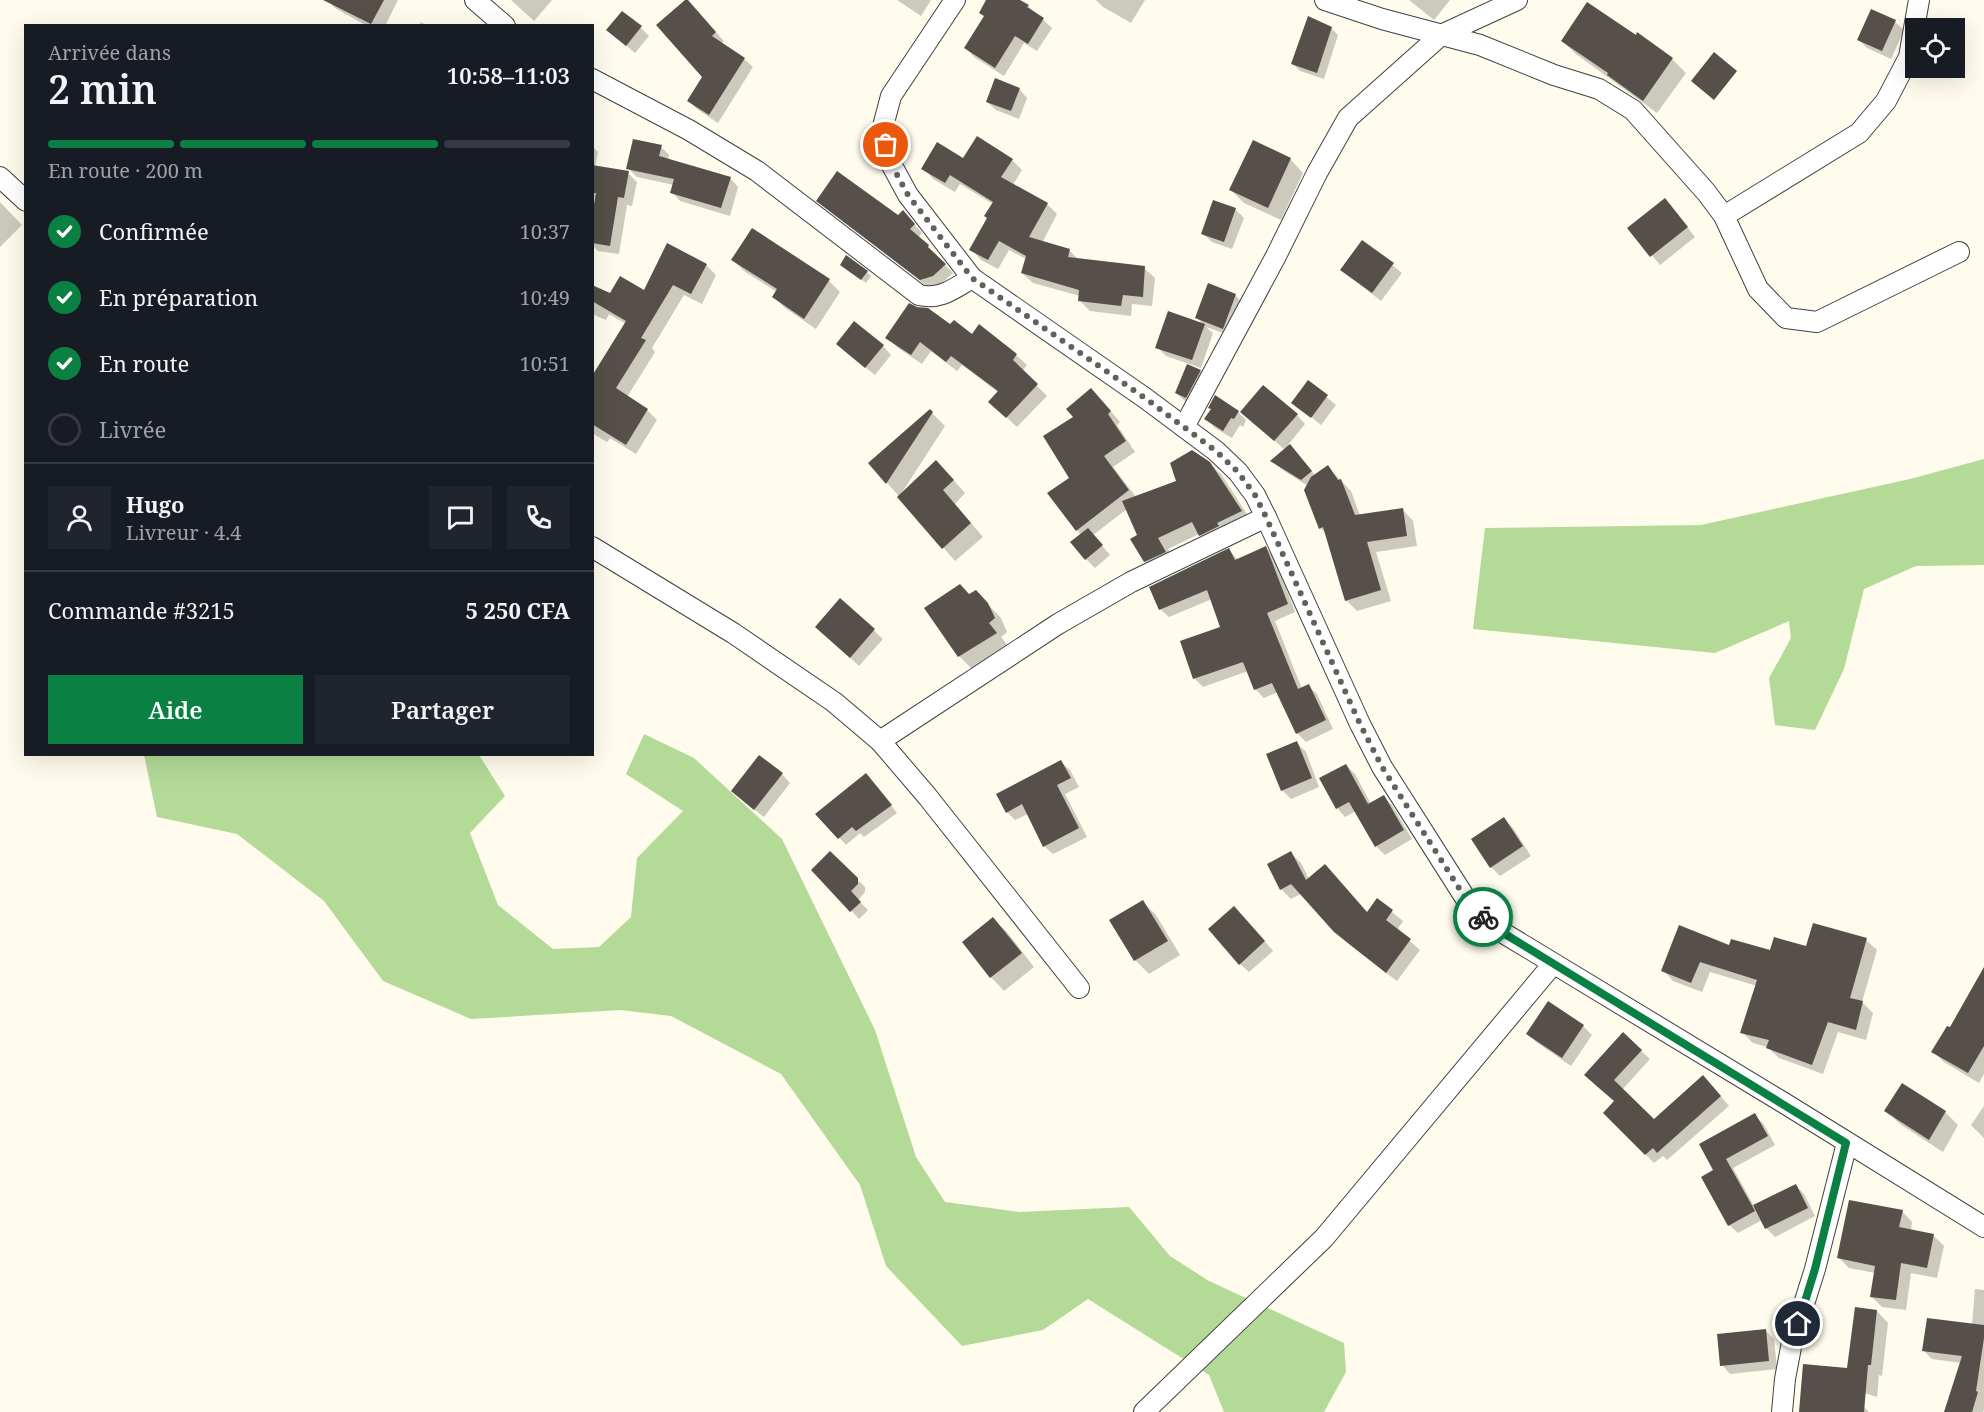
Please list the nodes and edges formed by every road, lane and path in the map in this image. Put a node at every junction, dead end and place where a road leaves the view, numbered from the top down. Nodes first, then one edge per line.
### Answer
1 (475, 0) edge
2 (955, 0) edge
3 (1326, 0) edge
4 (1517, 0) edge
5 (1919, 0) edge
6 (502, 24) edge
7 (1441, 34) junction
8 (594, 80) edge
9 (0, 177) edge
10 (24, 199) edge
11 (1724, 216) junction
12 (1959, 252) dead end
13 (972, 278) junction
14 (1184, 427) junction
15 (1266, 517) junction
16 (594, 547) edge
17 (880, 741) junction
18 (1553, 964) junction
19 (1079, 988) dead end
20 (1846, 1143) junction
21 (1984, 1227) edge
22 (1144, 1412) edge
23 (1782, 1412) edge

1 - 6 street
2 - 13 street
3 - 7 street
4 - 7 street
5 - 11 street
7 - 11 street
7 - 14 street
8 - 13 street
9 - 10 street
11 - 12 street
13 - 14 street
14 - 15 street
15 - 17 street
15 - 18 street
16 - 17 street
17 - 19 street
18 - 20 street
18 - 22 street
20 - 21 street
20 - 23 street

